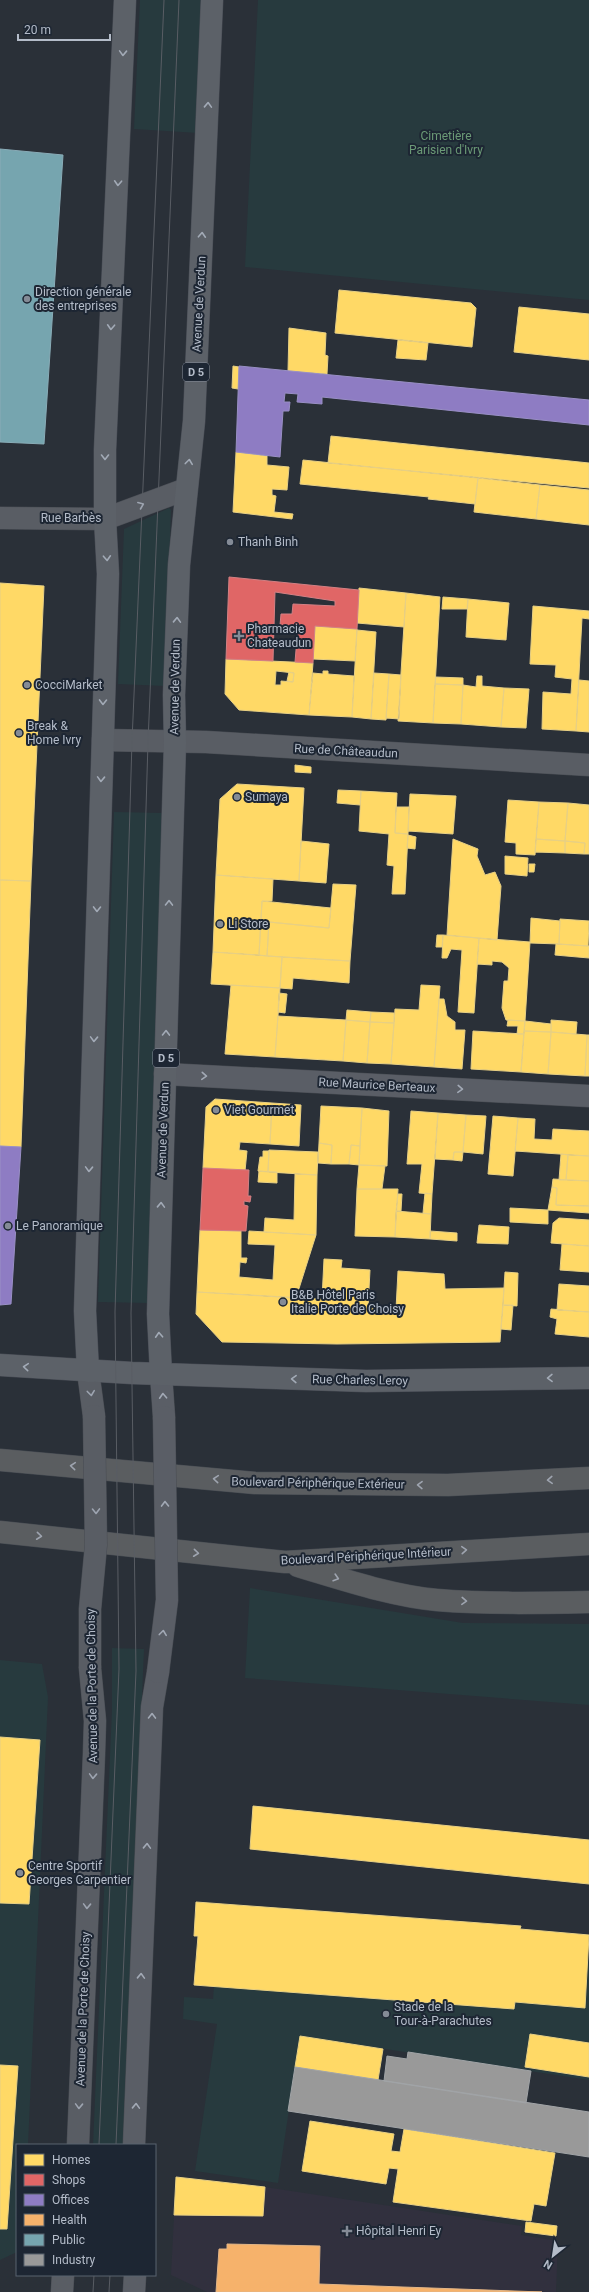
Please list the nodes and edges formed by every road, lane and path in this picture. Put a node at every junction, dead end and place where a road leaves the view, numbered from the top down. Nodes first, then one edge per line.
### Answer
1 (125, 0) edge
2 (212, 0) edge
3 (186, 489) junction
4 (0, 518) edge
5 (105, 519) junction
6 (103, 740) junction
7 (175, 743) junction
8 (589, 765) edge
9 (165, 1074) junction
10 (589, 1096) edge
11 (0, 1365) edge
12 (88, 1371) junction
13 (162, 1374) junction
14 (589, 1378) edge
15 (0, 1460) edge
16 (589, 1478) edge
17 (0, 1532) edge
18 (589, 1544) edge
19 (285, 1562) junction
20 (589, 1602) edge
21 (78, 2144) edge
22 (134, 2144) edge
23 (63, 2276) edge
24 (135, 2276) edge
25 (62, 2292) edge
26 (134, 2292) edge

1 -> 5 main road
3 -> 2 main road, Avenue de Verdun / D 5
5 -> 3 main road, Rue Barbès
7 -> 3 main road, Avenue de Verdun / D 5
4 - 5 main road, Rue Barbès
5 -> 6 main road
6 - 7 main road, Rue de Châteaudun
6 -> 12 main road
7 - 8 main road, Rue de Châteaudun
9 -> 7 main road, Avenue de Verdun / D 5
9 -> 10 street, Rue Maurice Berteaux
13 -> 9 main road, Avenue de Verdun / D 5
12 -> 11 main road, Rue Charles Leroy
12 - 13 main road, Rue Charles Leroy
12 -> 21 main road, Avenue de la Porte de Choisy, bridge
14 -> 13 main road, Rue Charles Leroy
22 -> 13 street, bridge
16 -> 15 highway, Boulevard Périphérique Extérieur
17 -> 19 highway, Boulevard Périphérique Intérieur
19 -> 18 highway, Boulevard Périphérique Intérieur
19 -> 20 highway
23 - 25 main road
24 - 26 street

